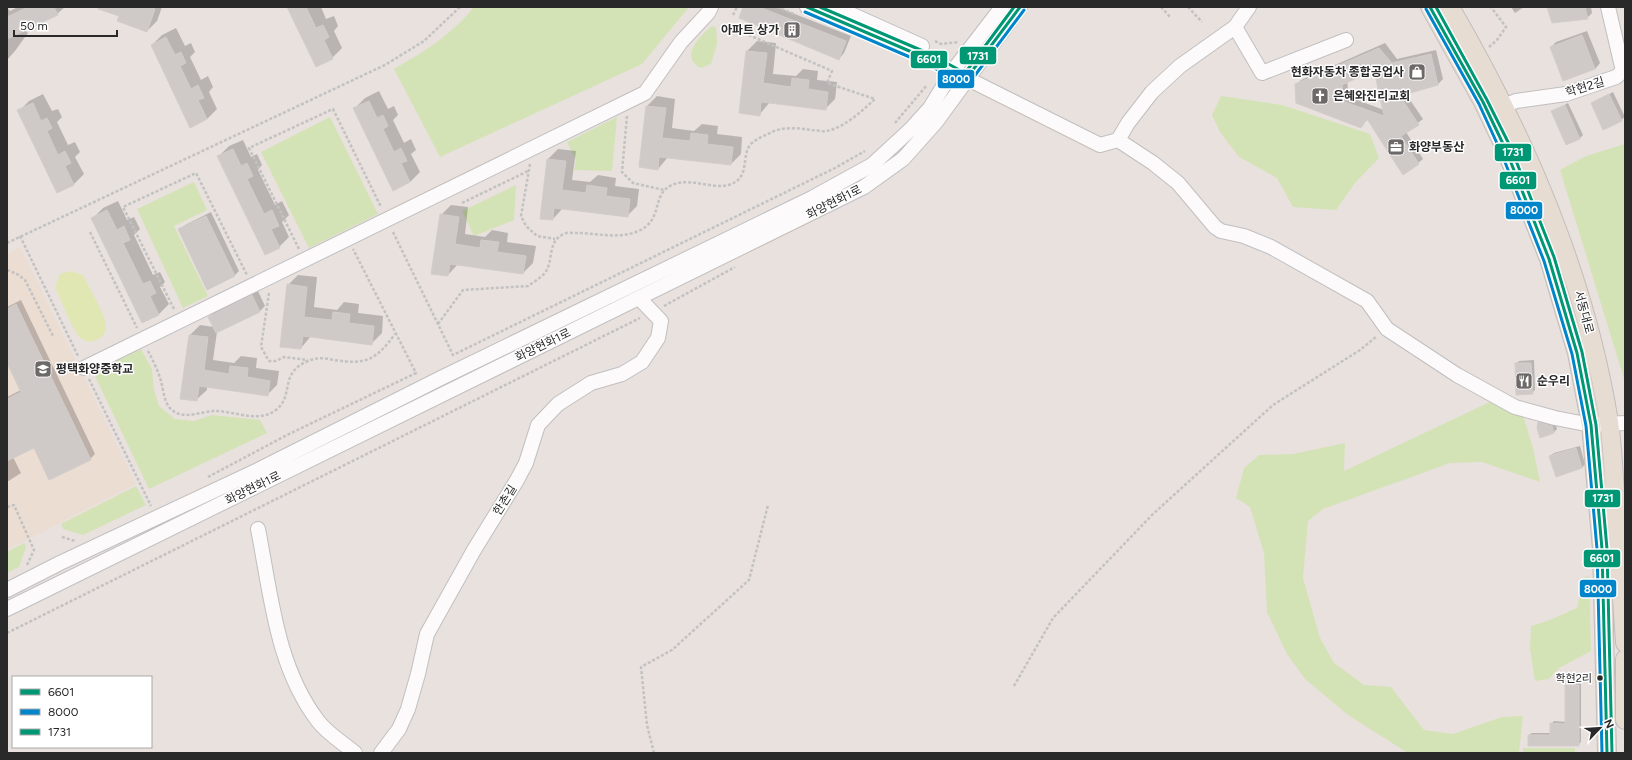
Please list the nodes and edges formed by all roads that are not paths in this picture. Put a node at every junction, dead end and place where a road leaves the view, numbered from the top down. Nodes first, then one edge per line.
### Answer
1 (711, 7) edge
2 (807, 7) edge
3 (835, 7) edge
4 (1002, 7) edge
5 (1020, 7) edge
6 (1249, 7) edge
7 (1430, 7) edge
8 (1450, 7) edge
9 (1608, 7) edge
10 (1235, 27) junction
11 (1346, 40) dead end
12 (955, 68) junction
13 (969, 75) junction
14 (1504, 106) junction
15 (1118, 140) junction
16 (639, 298) junction
17 (84, 368) dead end
18 (1617, 423) edge
19 (1591, 425) junction
20 (258, 529) dead end
21 (7, 590) edge
22 (7, 609) edge
23 (1625, 643) edge
24 (1625, 659) edge
25 (1625, 720) edge
26 (355, 753) edge
27 (381, 753) edge
28 (1607, 753) edge

1 - 17 street
2 - 12 street
3 - 12 street
4 - 12 street, 화양현화1로
5 - 13 street, 화양현화1로
6 - 10 street
7 - 19 main road, 서동대로
8 - 14 main road, 서동대로
9 - 14 street, 학현2길
10 - 11 street
10 - 15 street
12 - 13 street
12 - 21 street, 화양현화1로
13 - 15 street
13 - 16 street, 화양현화1로
14 - 18 main road, 서동대로
15 - 19 street
16 - 22 street, 화양현화1로
16 - 27 street, 한촌길
18 - 19 street
18 - 23 main road, 서동대로
19 - 28 main road, 서동대로
20 - 26 street
24 - 25 main road

